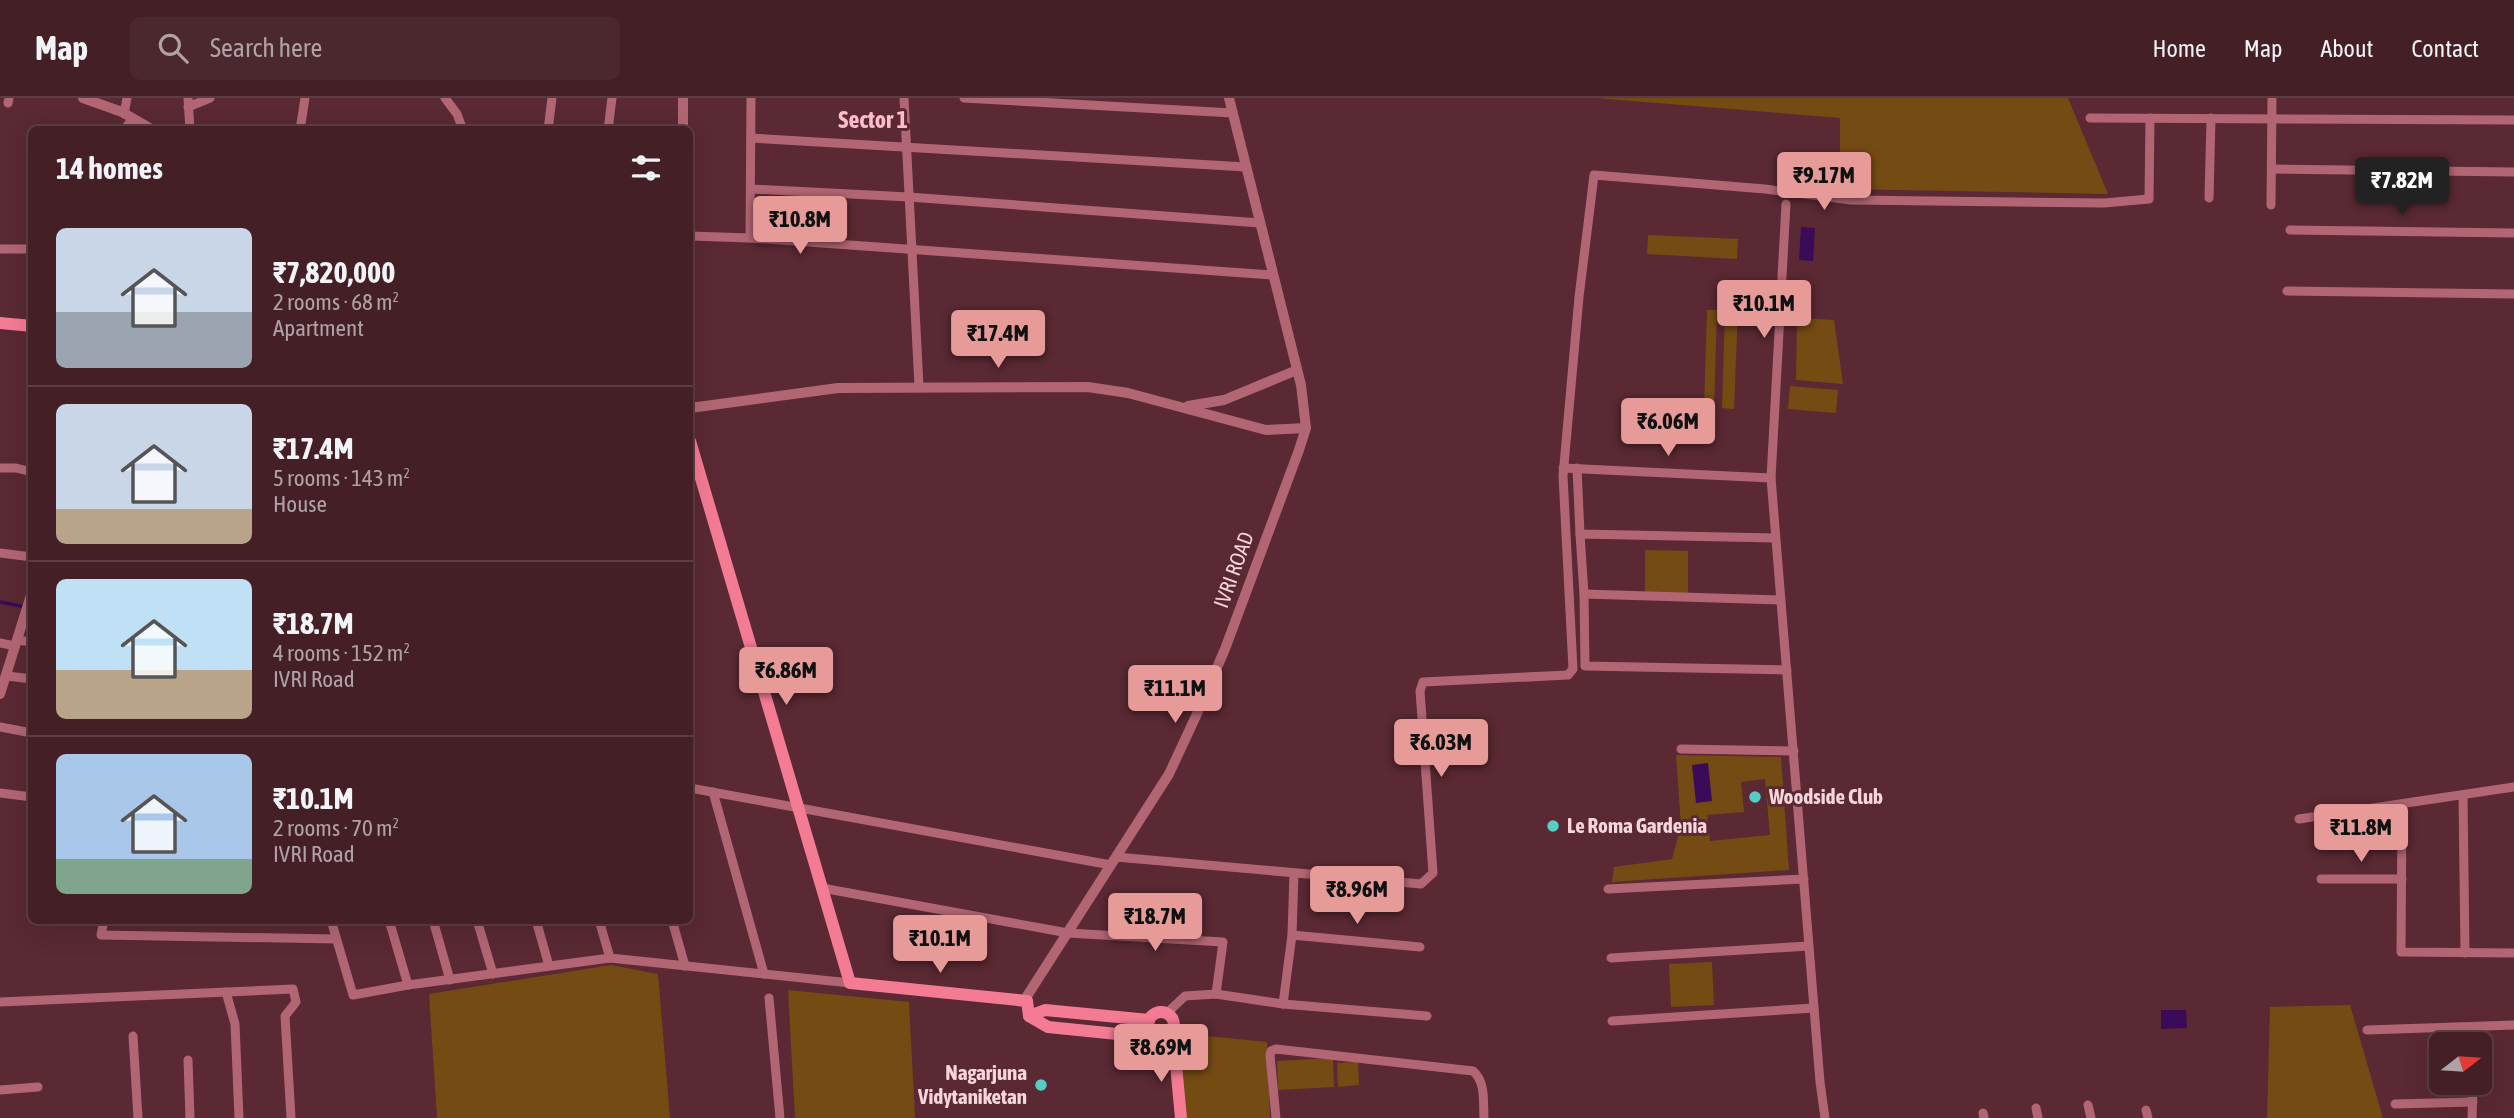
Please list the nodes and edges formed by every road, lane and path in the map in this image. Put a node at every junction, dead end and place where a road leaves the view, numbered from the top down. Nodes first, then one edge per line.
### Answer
1 (83, 98) edge
2 (127, 98) edge
3 (210, 98) edge
4 (305, 98) edge
5 (445, 98) edge
6 (552, 98) edge
7 (612, 98) edge
8 (683, 98) edge
9 (751, 98) edge
10 (904, 98) edge
11 (964, 98) edge
12 (1229, 98) edge
13 (2272, 98) edge
14 (188, 103) edge
15 (1233, 113) junction
16 (128, 116) junction
17 (2090, 118) dead end
18 (2150, 118) junction
19 (2211, 118) junction
20 (2272, 118) junction
21 (2514, 120) edge
22 (125, 126) edge
23 (146, 126) edge
24 (190, 126) edge
25 (301, 126) edge
26 (462, 126) edge
27 (548, 126) edge
28 (608, 126) edge
29 (682, 126) edge
30 (751, 138) junction
31 (906, 147) junction
32 (1246, 167) junction
33 (2272, 169) junction
34 (2514, 172) edge
35 (751, 189) junction
36 (909, 197) junction
37 (2209, 198) dead end
38 (1786, 204) dead end
39 (2271, 205) dead end
40 (1260, 223) junction
41 (2290, 230) dead end
42 (2514, 233) edge
43 (693, 236) edge
44 (750, 238) junction
45 (0, 249) edge
46 (28, 249) edge
47 (912, 249) junction
48 (1273, 275) junction
49 (2287, 291) dead end
50 (2514, 294) edge
51 (0, 323) edge
52 (28, 326) edge
53 (1297, 370) junction
54 (919, 386) junction
55 (1227, 399) junction
56 (1182, 407) junction
57 (693, 408) edge
58 (1229, 419) junction
59 (1306, 428) junction
60 (693, 451) edge
61 (0, 468) edge
62 (1563, 468) junction
63 (1577, 468) junction
64 (28, 470) edge
65 (1771, 478) junction
66 (1580, 534) junction
67 (1775, 538) junction
68 (0, 553) edge
69 (28, 556) edge
70 (1584, 594) junction
71 (1781, 600) junction
72 (28, 605) edge
73 (28, 642) edge
74 (0, 643) edge
75 (16, 643) junction
76 (1787, 670) junction
77 (7, 676) junction
78 (28, 679) edge
79 (0, 694) edge
80 (0, 727) edge
81 (28, 732) edge
82 (1681, 749) dead end
83 (1794, 751) junction
84 (2514, 787) edge
85 (693, 789) edge
86 (713, 792) junction
87 (0, 793) edge
88 (2463, 794) junction
89 (28, 796) edge
90 (2402, 804) junction
91 (799, 808) junction
92 (2299, 819) dead end
93 (1114, 861) junction
94 (1294, 873) junction
95 (1804, 879) junction
96 (2321, 879) dead end
97 (2402, 879) junction
98 (822, 888) junction
99 (1608, 888) dead end
100 (103, 924) edge
101 (332, 924) edge
102 (390, 924) edge
103 (434, 924) edge
104 (478, 924) edge
105 (537, 924) edge
106 (600, 924) edge
107 (673, 924) edge
108 (1068, 933) junction
109 (1292, 935) junction
110 (336, 939) junction
111 (1809, 946) junction
112 (1420, 947) dead end
113 (2465, 953) junction
114 (2514, 953) edge
115 (610, 958) junction
116 (1611, 958) dead end
117 (549, 966) junction
118 (685, 966) junction
119 (493, 974) junction
120 (764, 974) junction
121 (450, 979) junction
122 (850, 983) junction
123 (408, 985) junction
124 (226, 992) junction
125 (1216, 994) junction
126 (769, 998) dead end
127 (1027, 1001) junction
128 (0, 1002) edge
129 (1283, 1004) junction
130 (1814, 1007) junction
131 (1167, 1013) junction
132 (1029, 1016) junction
133 (1427, 1016) dead end
134 (1149, 1020) junction
135 (1612, 1021) dead end
136 (2514, 1025) edge
137 (2367, 1030) dead end
138 (1158, 1035) junction
139 (133, 1036) dead end
140 (188, 1060) dead end
141 (38, 1087) dead end
142 (0, 1090) edge
143 (2473, 1096) edge
144 (2473, 1102) junction
145 (2395, 1104) dead end
146 (2088, 1105) dead end
147 (138, 1118) edge
148 (190, 1118) edge
149 (239, 1118) edge
150 (291, 1118) edge
151 (780, 1118) edge
152 (1181, 1118) edge
153 (1276, 1118) edge
154 (1484, 1118) edge
155 (1825, 1118) edge
156 (2091, 1118) edge
157 (2472, 1118) edge

1 - 16 street
2 - 16 street
3 - 14 street
4 - 25 street
5 - 26 street
6 - 27 street
7 - 28 street
8 - 29 street
9 - 30 street
10 - 31 street
11 - 15 street
12 - 15 street, IVRI ROAD
13 - 20 street
14 - 24 street
15 - 32 street, IVRI ROAD
16 - 22 street
16 - 23 street
17 - 18 street
18 - 19 street
18 - 62 street
19 - 20 street
19 - 37 street
20 - 21 street
20 - 33 street
30 - 31 street
30 - 35 street
31 - 32 street
31 - 36 street
32 - 40 street, IVRI ROAD
33 - 34 street
33 - 39 street
35 - 36 street
35 - 44 street
36 - 40 street
36 - 47 street
38 - 65 street
40 - 48 street, IVRI ROAD
41 - 42 street
43 - 44 street
44 - 47 street
45 - 46 street
47 - 48 street
47 - 54 street
48 - 53 street, IVRI ROAD
49 - 50 street
51 - 52 main road
53 - 55 street
53 - 59 street, IVRI ROAD
54 - 56 street
54 - 57 street
55 - 56 street
55 - 58 street
56 - 58 street
58 - 59 street
59 - 93 street, IVRI ROAD
60 - 91 main road
61 - 64 street
62 - 63 street
62 - 94 street
63 - 65 street
63 - 66 street
65 - 67 street
66 - 67 street
66 - 70 street
67 - 71 street
68 - 69 street
70 - 71 street
70 - 76 street
71 - 76 street
72 - 75 street
73 - 75 street
74 - 75 street
75 - 77 street
76 - 83 street
77 - 78 street
77 - 79 street
80 - 81 street
82 - 83 street
83 - 95 street
84 - 88 street
85 - 86 street
86 - 91 street
86 - 120 street
87 - 89 street
88 - 90 street
88 - 113 street
90 - 92 street
90 - 97 street
91 - 93 street
91 - 98 main road
93 - 94 street
93 - 108 street, IVRI ROAD
94 - 109 street
95 - 99 street
95 - 111 street
96 - 97 street
97 - 113 street
98 - 108 street
98 - 122 main road
100 - 110 street
101 - 110 street
102 - 123 street
103 - 121 street
104 - 119 street
105 - 117 street
106 - 115 street
107 - 118 street
108 - 125 street
108 - 127 street, IVRI ROAD
109 - 112 street
109 - 129 street
110 - 123 street
111 - 116 street
111 - 130 street
113 - 114 street
115 - 117 street
115 - 118 street
117 - 119 street
118 - 120 street
119 - 121 street
120 - 122 street
121 - 123 street
122 - 127 main road
124 - 128 street
124 - 149 street
124 - 150 street
125 - 129 street
125 - 131 street
126 - 151 street
127 - 132 main road
129 - 133 street
130 - 135 street
130 - 155 street
131 - 134 main road
131 - 138 main road
132 - 134 main road
132 - 138 main road
134 - 138 main road
136 - 137 street
138 - 152 main road
139 - 147 street
140 - 148 street
141 - 142 street
143 - 144 street
144 - 145 street
144 - 157 street
146 - 156 street
153 - 154 street

